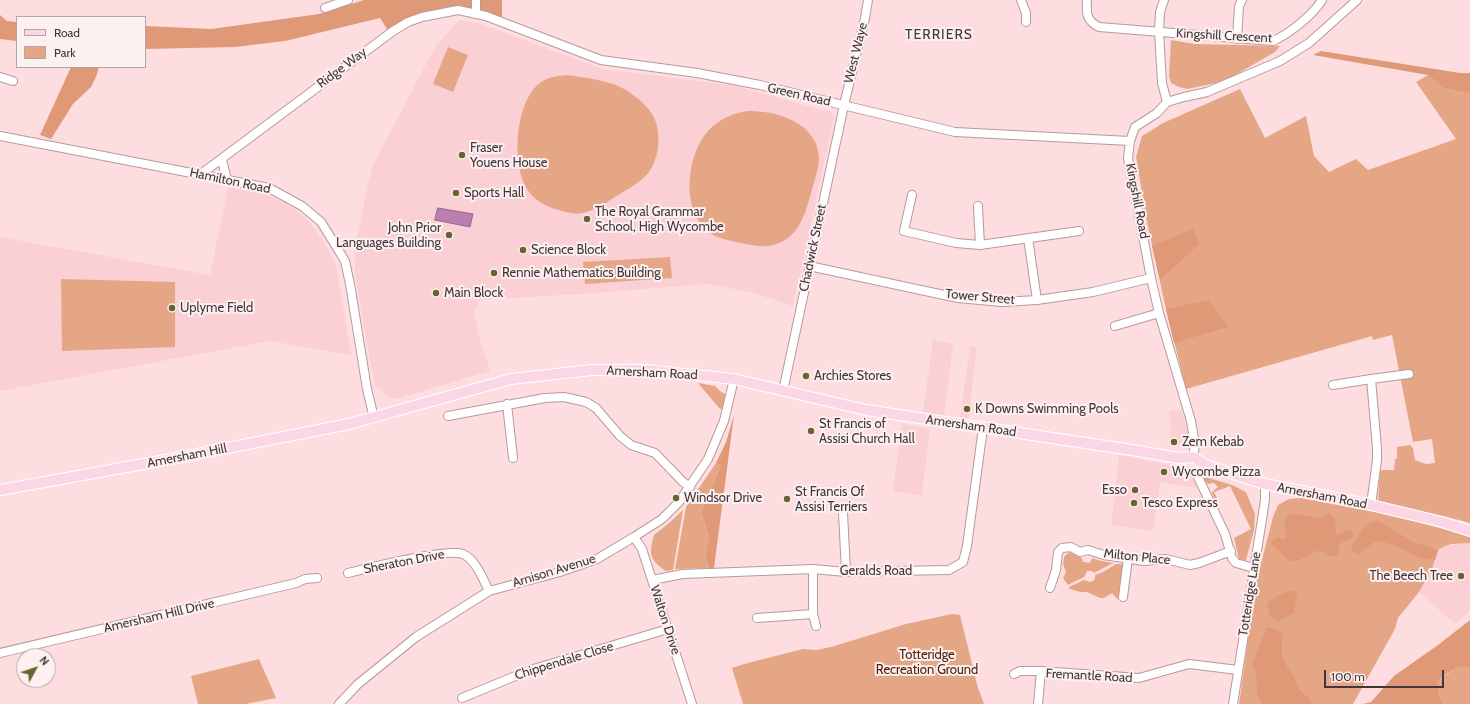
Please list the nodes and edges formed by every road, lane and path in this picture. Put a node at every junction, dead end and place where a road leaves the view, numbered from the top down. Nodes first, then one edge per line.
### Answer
1 (348, 0) edge
2 (476, 0) edge
3 (868, 0) edge
4 (1021, 0) edge
5 (1164, 0) edge
6 (1242, 0) edge
7 (1322, 0) edge
8 (1357, 0) edge
9 (1087, 1) edge
10 (325, 8) dead end
11 (476, 13) junction
12 (1026, 22) dead end
13 (1159, 32) junction
14 (1237, 39) junction
15 (0, 77) edge
16 (13, 81) dead end
17 (1167, 102) junction
18 (844, 105) junction
19 (0, 136) edge
20 (1130, 141) junction
21 (222, 160) junction
22 (201, 174) junction
23 (227, 180) junction
24 (912, 195) dead end
25 (978, 206) dead end
26 (1079, 231) dead end
27 (1028, 238) junction
28 (980, 245) junction
29 (809, 266) junction
30 (1151, 278) junction
31 (1037, 300) junction
32 (1159, 313) junction
33 (1115, 326) dead end
34 (1409, 374) dead end
35 (734, 379) junction
36 (1371, 379) junction
37 (1334, 385) dead end
38 (783, 391) junction
39 (507, 404) junction
40 (448, 416) dead end
41 (374, 418) junction
42 (983, 428) junction
43 (1193, 457) junction
44 (513, 458) dead end
45 (1198, 477) dead end
46 (1265, 484) junction
47 (690, 487) junction
48 (0, 490) edge
49 (1371, 506) junction
50 (843, 513) dead end
51 (1470, 531) edge
52 (634, 537) junction
53 (1231, 551) junction
54 (1128, 558) junction
55 (1254, 568) junction
56 (813, 569) junction
57 (846, 572) junction
58 (348, 573) dead end
59 (317, 578) dead end
60 (652, 580) junction
61 (1050, 588) dead end
62 (489, 591) junction
63 (1123, 597) dead end
64 (813, 614) junction
65 (757, 618) dead end
66 (816, 626) dead end
67 (668, 629) junction
68 (0, 653) edge
69 (1238, 670) junction
70 (1041, 672) junction
71 (1014, 674) dead end
72 (462, 698) dead end
73 (339, 704) edge
74 (692, 704) edge
75 (1038, 704) edge
76 (1233, 704) edge

1 - 10 street
2 - 11 street
3 - 18 street, West Waye
4 - 12 street
5 - 13 street
6 - 14 street
7 - 14 street, Kingshill Crescent
8 - 17 street, Kingshill Road
9 - 13 street, Kingshill Crescent
11 - 18 street, Green Road
11 - 21 street, Ridge Way
13 - 14 street, Kingshill Crescent
13 - 17 street
15 - 16 street
17 - 20 street, Kingshill Road
18 - 20 street, Green Road
18 - 29 street, Chadwick Street
19 - 22 street, Hamilton Road
20 - 30 street, Kingshill Road
21 - 22 street, Ridge Way
21 - 23 street
22 - 23 street, Hamilton Road
23 - 41 street, Hamilton Road
24 - 28 street
25 - 28 street
26 - 27 street
27 - 28 street
27 - 31 street
29 - 31 street, Tower Street
29 - 38 street, Chadwick Street
30 - 31 street, Tower Street
30 - 32 street, Kingshill Road
32 - 33 street
32 - 43 street, Kingshill Road
34 - 36 street
35 - 38 main road, Amersham Road
35 - 41 main road, Amersham Road
35 - 47 street, Arnison Avenue
36 - 37 street
36 - 49 street
38 - 42 main road, Amersham Road
39 - 40 street
39 - 44 street
39 - 47 street
41 - 48 main road, Amersham Hill
42 - 43 main road, Amersham Road
42 - 57 street, Geralds Road
43 - 46 main road, Amersham Road
45 - 53 street
46 - 49 main road, Amersham Road
46 - 55 street, Totteridge Lane
47 - 52 street, Arnison Avenue
49 - 51 main road, Amersham Road
50 - 57 street
52 - 60 street, Walton Drive
52 - 62 street, Arnison Avenue
53 - 54 street, Milton Place
53 - 55 street
54 - 61 street, Milton Place
54 - 63 street
55 - 69 street, Totteridge Lane
56 - 57 street, Geralds Road
56 - 60 street, Geralds Road
56 - 64 street
58 - 62 street, Sheraton Drive
59 - 68 street, Amersham Hill Drive
60 - 67 street, Walton Drive
62 - 73 street, Arnison Avenue
64 - 65 street
64 - 66 street
67 - 72 street, Chippendale Close
67 - 74 street, Walton Drive
69 - 70 street, Fremantle Road
69 - 76 street, Totteridge Lane
70 - 71 street
70 - 75 street, Fremantle Road

